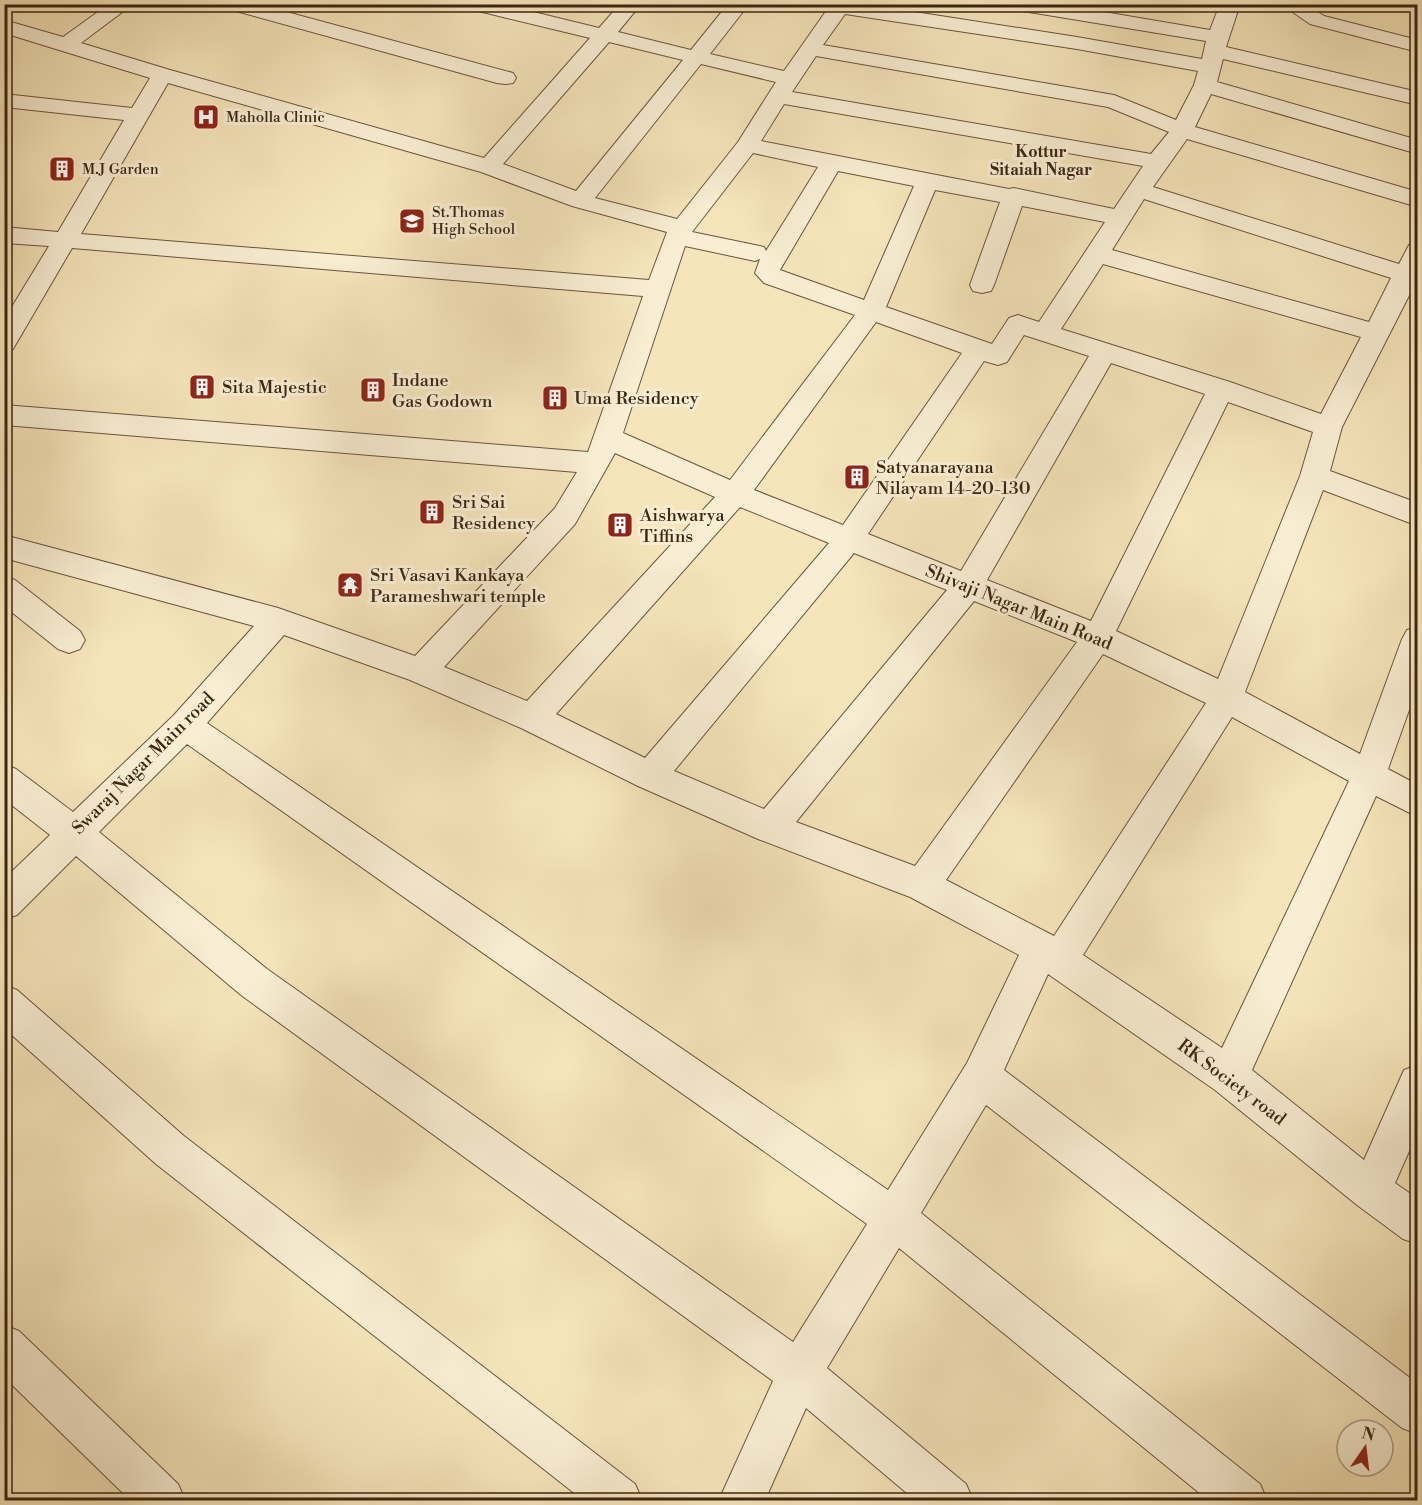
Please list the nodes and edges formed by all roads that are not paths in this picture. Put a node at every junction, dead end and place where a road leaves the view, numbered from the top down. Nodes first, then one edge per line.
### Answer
1 (123, 4) edge
2 (232, 4) edge
3 (473, 4) edge
4 (631, 4) edge
5 (739, 4) edge
6 (1017, 4) edge
7 (1230, 4) edge
8 (1291, 4) edge
9 (841, 6) edge
10 (4, 26) edge
11 (604, 36) junction
12 (67, 44) junction
13 (1418, 46) edge
14 (810, 49) junction
15 (697, 57) junction
16 (1213, 60) junction
17 (162, 75) junction
18 (505, 78) dead end
19 (783, 88) junction
20 (1418, 99) edge
21 (4, 100) edge
22 (139, 115) junction
23 (1182, 130) junction
24 (747, 145) junction
25 (1418, 147) edge
26 (1157, 162) junction
27 (831, 164) junction
28 (489, 167) junction
29 (928, 180) junction
30 (1138, 190) junction
31 (1014, 195) junction
32 (1418, 200) edge
33 (580, 201) junction
34 (1121, 218) junction
35 (679, 232) junction
36 (4, 235) edge
37 (66, 239) junction
38 (755, 253) dead end
39 (1097, 254) junction
40 (1412, 262) edge
41 (981, 285) dead end
42 (660, 289) junction
43 (872, 310) junction
44 (1375, 332) junction
45 (1045, 333) junction
46 (4, 343) edge
47 (977, 351) junction
48 (1104, 352) junction
49 (1221, 389) junction
50 (4, 415) edge
51 (1329, 427) junction
52 (602, 451) junction
53 (1314, 476) junction
54 (735, 494) junction
55 (1418, 515) edge
56 (849, 539) junction
57 (4, 546) edge
58 (968, 586) junction
59 (4, 588) edge
60 (278, 620) junction
61 (1098, 638) junction
62 (1418, 639) edge
63 (69, 640) dead end
64 (421, 671) junction
65 (1227, 698) junction
66 (532, 718) junction
67 (185, 725) junction
68 (1369, 774) junction
69 (650, 776) junction
70 (4, 779) edge
71 (1418, 802) edge
72 (770, 828) junction
73 (74, 833) junction
74 (922, 885) junction
75 (4, 903) edge
76 (1050, 954) junction
77 (4, 1003) edge
78 (981, 1077) junction
79 (1229, 1077) junction
80 (1418, 1084) edge
81 (1371, 1191) junction
82 (894, 1218) junction
83 (1418, 1224) edge
84 (4, 1346) edge
85 (800, 1373) junction
86 (1418, 1412) edge
87 (162, 1500) edge
88 (619, 1500) edge
89 (742, 1500) edge
90 (950, 1500) edge
91 (1244, 1500) edge

1 - 12 street
2 - 18 street
3 - 11 street
4 - 11 street
5 - 15 street
6 - 16 street
7 - 16 street
8 - 13 street
9 - 14 street
9 - 16 street
10 - 12 street
11 - 15 street
11 - 28 street
12 - 17 street
14 - 19 street
14 - 23 street
15 - 19 street
15 - 33 street
16 - 20 street
16 - 23 street
16 - 25 street
17 - 22 street
17 - 28 street
19 - 24 street
19 - 26 street
21 - 22 street
22 - 37 street
23 - 26 street
23 - 32 street
24 - 27 street
24 - 35 street
26 - 30 street
27 - 29 street
27 - 43 street
28 - 33 street
29 - 31 street
29 - 43 street
30 - 34 street
30 - 40 street
31 - 34 street
31 - 41 street
33 - 35 street
34 - 39 street
35 - 38 street
35 - 42 street
36 - 37 street
37 - 42 street
37 - 46 street
39 - 44 street
39 - 45 street
40 - 44 street
42 - 52 street
43 - 47 street
43 - 54 street
44 - 51 street
45 - 47 street
45 - 48 street
47 - 56 street
48 - 49 street
48 - 58 street
49 - 51 street
49 - 61 street
50 - 52 street, Shivaji Nagar Main Road
51 - 53 street
52 - 54 street, Shivaji Nagar Main Road
52 - 64 street
53 - 55 street
53 - 65 street
54 - 56 street, Shivaji Nagar Main Road
54 - 66 street
56 - 58 street, Shivaji Nagar Main Road
56 - 69 street
57 - 60 street, RK Society road
58 - 61 street, Shivaji Nagar Main Road
58 - 72 street
59 - 63 street
60 - 64 street, RK Society road
60 - 67 street, Swaraj Nagar Main road
61 - 65 street, Shivaji Nagar Main Road
61 - 74 street
62 - 68 street
64 - 66 street, RK Society road
65 - 68 street, Shivaji Nagar Main Road
65 - 76 street
66 - 69 street, RK Society road
67 - 73 street, Swaraj Nagar Main road
67 - 82 street
68 - 71 street, Shivaji Nagar Main Road
68 - 79 street
69 - 72 street, RK Society road
70 - 73 street
72 - 74 street, RK Society road
73 - 75 street, Swaraj Nagar Main road
73 - 85 street
74 - 76 street, RK Society road
76 - 78 street
76 - 79 street, RK Society road
77 - 88 street
78 - 82 street
78 - 86 street
79 - 81 street, RK Society road
80 - 81 street
81 - 83 street, RK Society road
82 - 85 street
82 - 91 street
84 - 87 street
85 - 89 street
85 - 90 street

